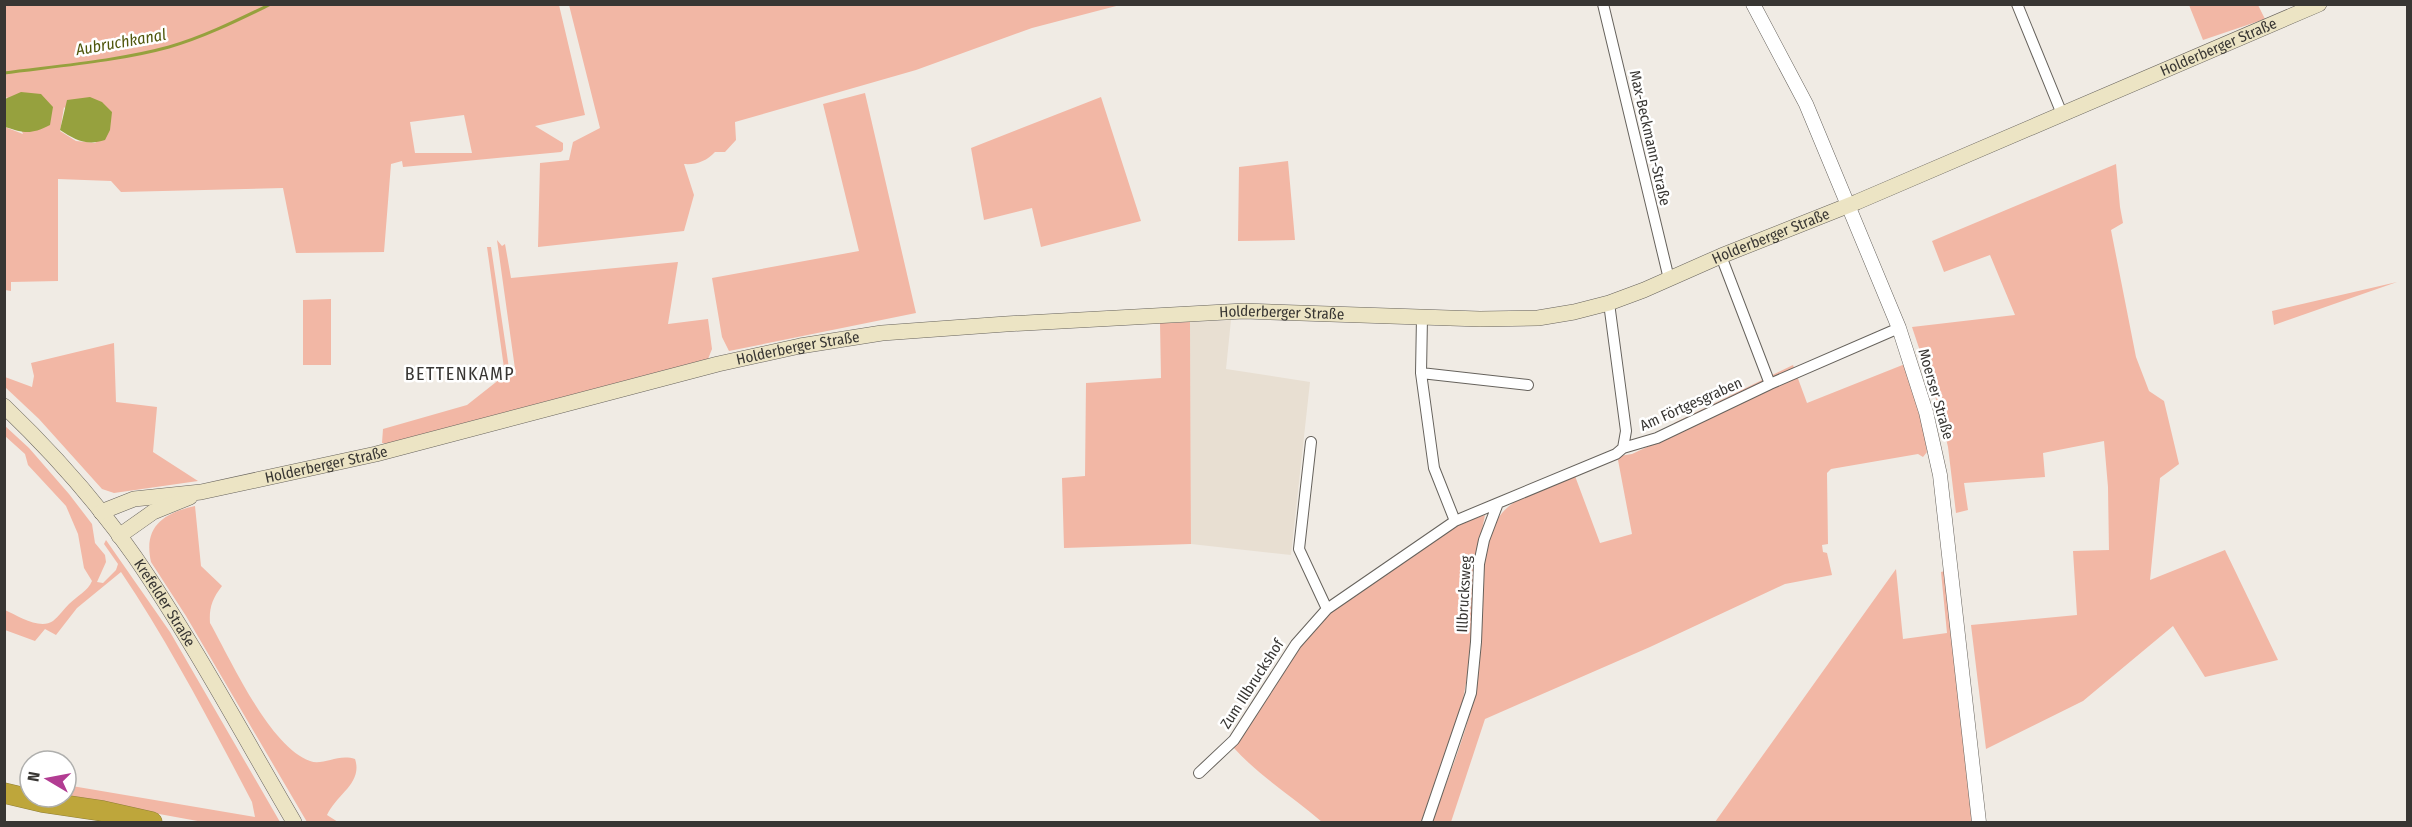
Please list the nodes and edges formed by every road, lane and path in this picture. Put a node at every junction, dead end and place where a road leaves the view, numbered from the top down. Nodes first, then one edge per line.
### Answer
1 (1604, 4) edge
2 (1753, 4) edge
3 (2017, 4) edge
4 (2319, 4) edge
5 (2062, 114) junction
6 (1848, 206) junction
7 (1721, 256) junction
8 (1669, 279) junction
9 (1609, 303) junction
10 (1422, 317) junction
11 (1899, 328) junction
12 (1420, 374) junction
13 (1770, 384) junction
14 (1528, 385) dead end
15 (4, 406) edge
16 (1311, 442) dead end
17 (1623, 448) junction
18 (201, 492) junction
19 (1498, 503) junction
20 (101, 512) junction
21 (1455, 521) junction
22 (119, 536) junction
23 (1327, 609) junction
24 (1199, 773) dead end
25 (4, 793) edge
26 (4, 803) edge
27 (146, 822) edge
28 (152, 822) edge
29 (294, 822) edge
30 (1427, 822) edge
31 (1979, 822) edge

1 - 8 street, Max-Beckmann-Straße
2 - 6 street, Moerser Straße
3 - 5 street
4 - 5 main road, Holderberger Straße
5 - 6 main road, Holderberger Straße
6 - 7 main road, Holderberger Straße
6 - 11 street, Moerser Straße
7 - 8 main road, Holderberger Straße
7 - 13 street
8 - 9 main road, Holderberger Straße
9 - 10 main road, Holderberger Straße
9 - 17 street
10 - 12 street
10 - 18 main road, Holderberger Straße
11 - 13 street, Am Förtgesgraben
11 - 31 street, Moerser Straße
12 - 14 street
12 - 21 street
13 - 17 street, Am Förtgesgraben
15 - 20 main road, Krefelder Straße
16 - 23 street
17 - 19 street
18 - 20 main road, Holderberger Straße
18 - 22 main road, Holderberger Straße
19 - 21 street, Zum Illbruckshof
19 - 30 street, Illbrucksweg
20 - 22 main road, Krefelder Straße
21 - 23 street, Zum Illbruckshof
22 - 29 main road, Krefelder Straße
23 - 24 street, Zum Illbruckshof
25 - 28 highway
26 - 27 highway

